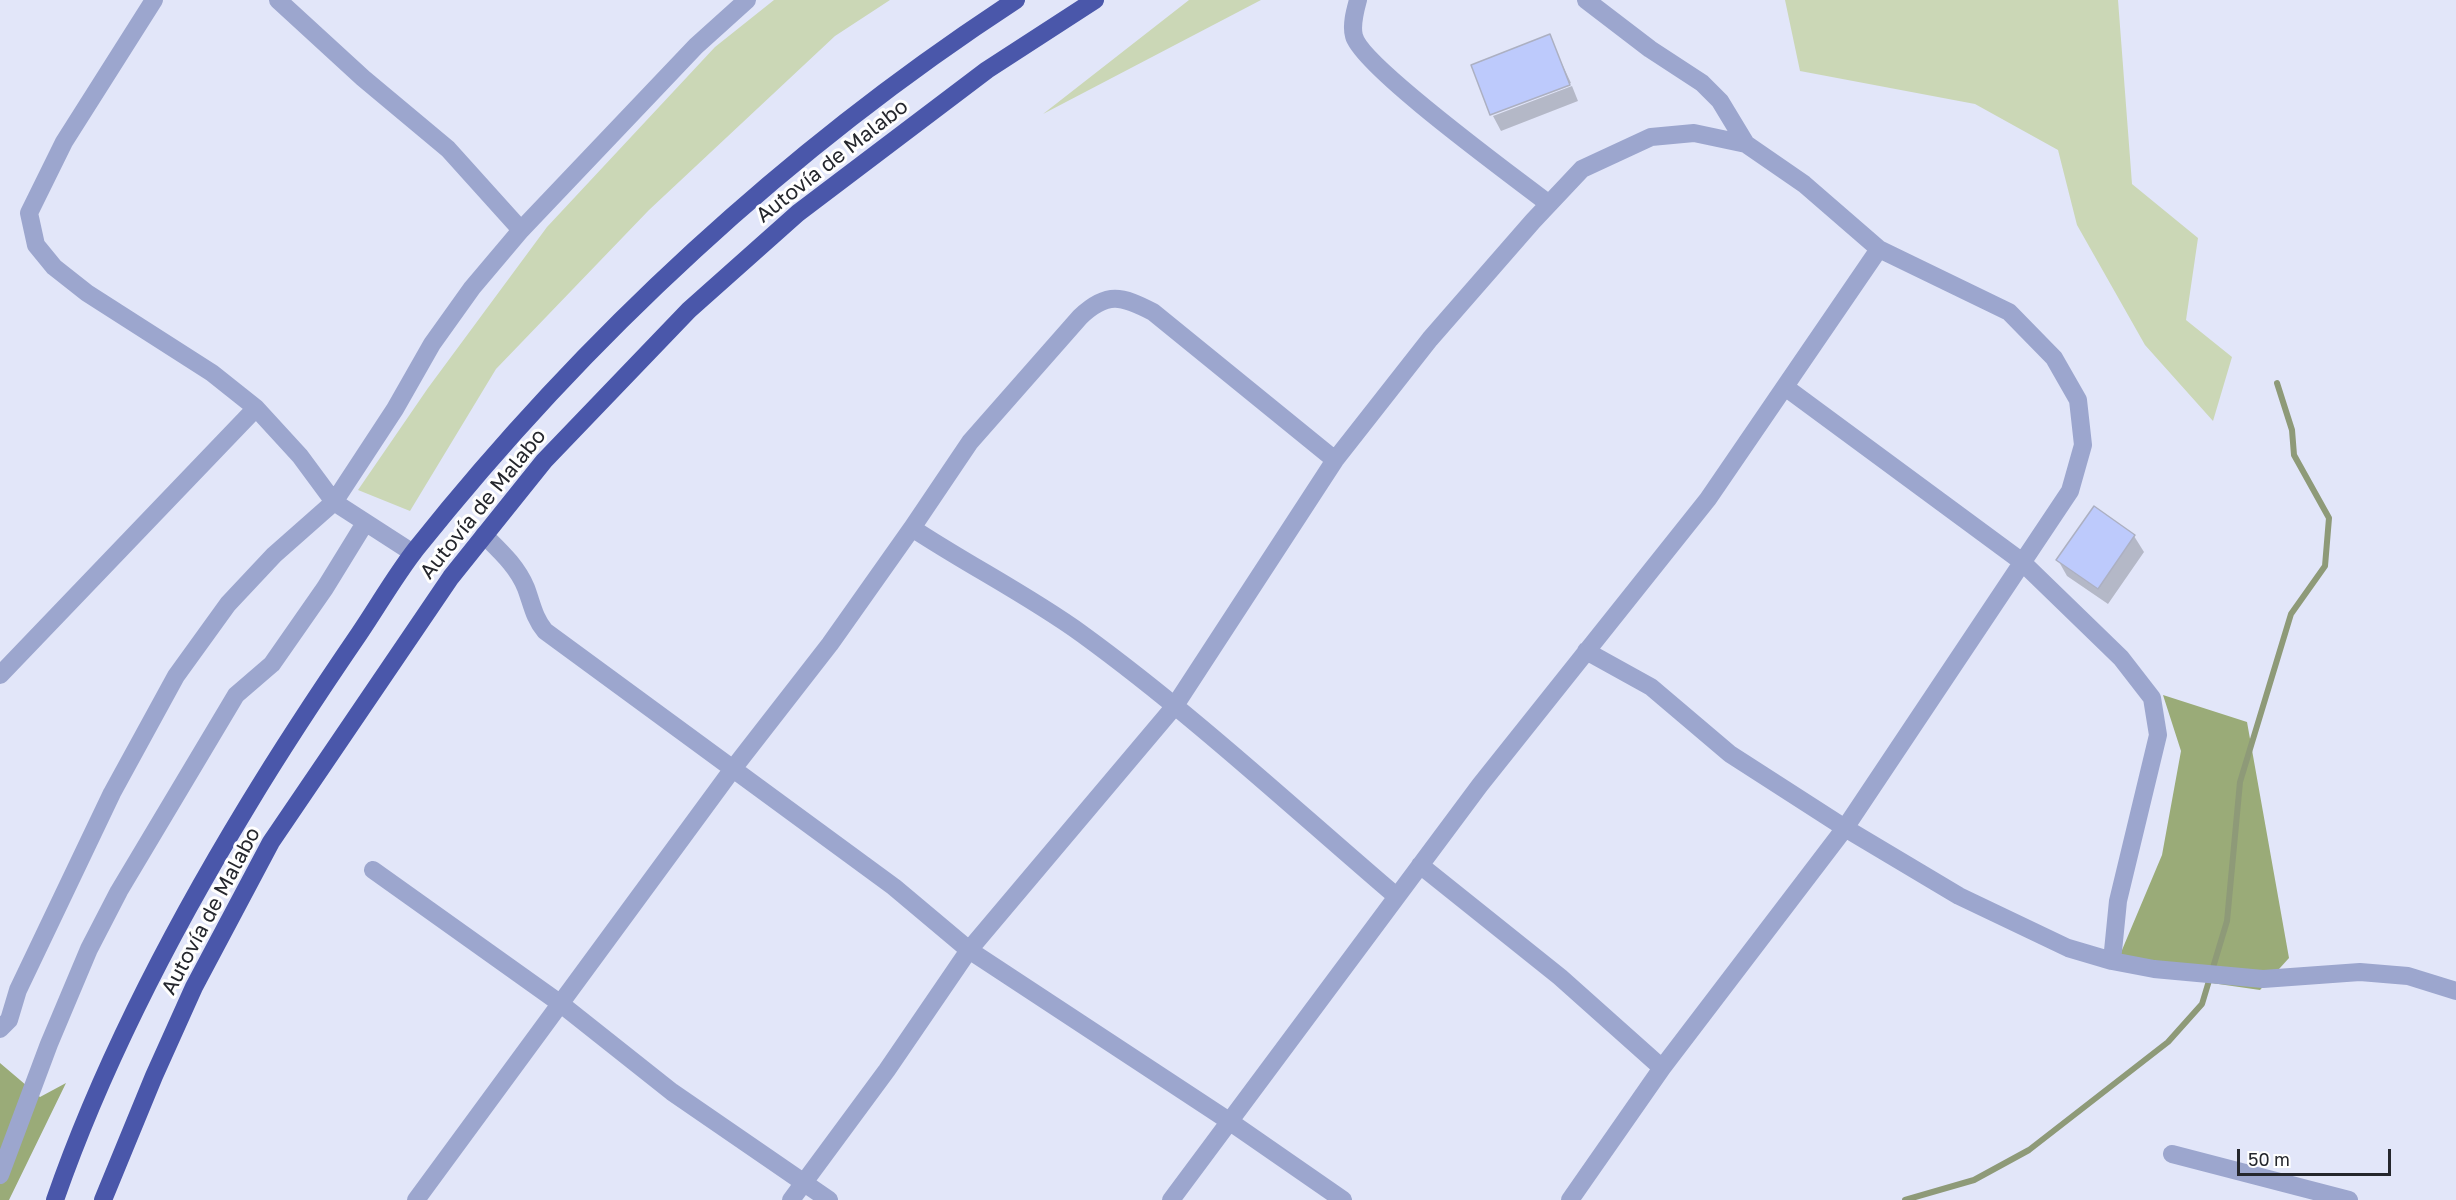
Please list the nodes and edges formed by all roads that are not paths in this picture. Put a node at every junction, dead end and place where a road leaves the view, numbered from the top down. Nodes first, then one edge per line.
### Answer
1 (154, 0) edge
2 (278, 0) edge
3 (1016, 0) edge
4 (1095, 0) edge
5 (1358, 0) edge
6 (1586, 0) edge
7 (738, 2) edge
8 (1746, 144) junction
9 (1549, 204) junction
10 (520, 230) junction
11 (1879, 249) junction
12 (1785, 387) junction
13 (256, 408) junction
14 (1335, 460) junction
15 (334, 502) junction
16 (365, 523) junction
17 (912, 528) junction
18 (484, 535) junction
19 (414, 553) junction
20 (2021, 561) junction
21 (1586, 651) junction
22 (0, 675) edge
23 (1174, 706) junction
24 (732, 770) junction
25 (1845, 828) junction
26 (1420, 865) junction
27 (373, 870) dead end
28 (1396, 896) junction
29 (969, 950) junction
30 (2112, 961) junction
31 (2456, 991) edge
32 (561, 1004) junction
33 (0, 1029) edge
34 (1662, 1068) junction
35 (1228, 1121) junction
36 (2172, 1154) dead end
37 (0, 1174) edge
38 (804, 1180) junction
39 (55, 1200) edge
40 (103, 1200) edge
41 (416, 1200) edge
42 (791, 1200) edge
43 (829, 1200) edge
44 (1171, 1200) edge
45 (1343, 1200) edge
46 (1570, 1200) edge
47 (2349, 1200) edge

1 - 13 street
2 - 10 street
3 - 19 highway, Autovía de Malabo
4 - 18 highway, Autovía de Malabo
5 - 9 street
6 - 8 street
7 - 10 street
8 - 9 street
8 - 11 street
9 - 14 street
10 - 15 street
11 - 12 street
11 - 20 street
12 - 20 street
12 - 21 street
13 - 15 street
13 - 22 street
14 - 17 street
14 - 23 street
15 - 16 street
15 - 33 street
16 - 19 street
16 - 37 street
17 - 23 street
17 - 24 street
18 - 24 street
18 - 40 highway, Autovía de Malabo
19 - 39 highway, Autovía de Malabo
20 - 25 street
20 - 30 street
21 - 25 street
21 - 26 street
23 - 28 street
23 - 29 street
24 - 29 street
24 - 32 street
25 - 30 street
25 - 34 street
26 - 28 street
26 - 34 street
27 - 32 street
28 - 35 street
29 - 35 street
29 - 38 street
30 - 31 street
32 - 38 street
32 - 41 street
34 - 46 street
35 - 44 street
35 - 45 street
36 - 47 street
38 - 42 street
38 - 43 street

